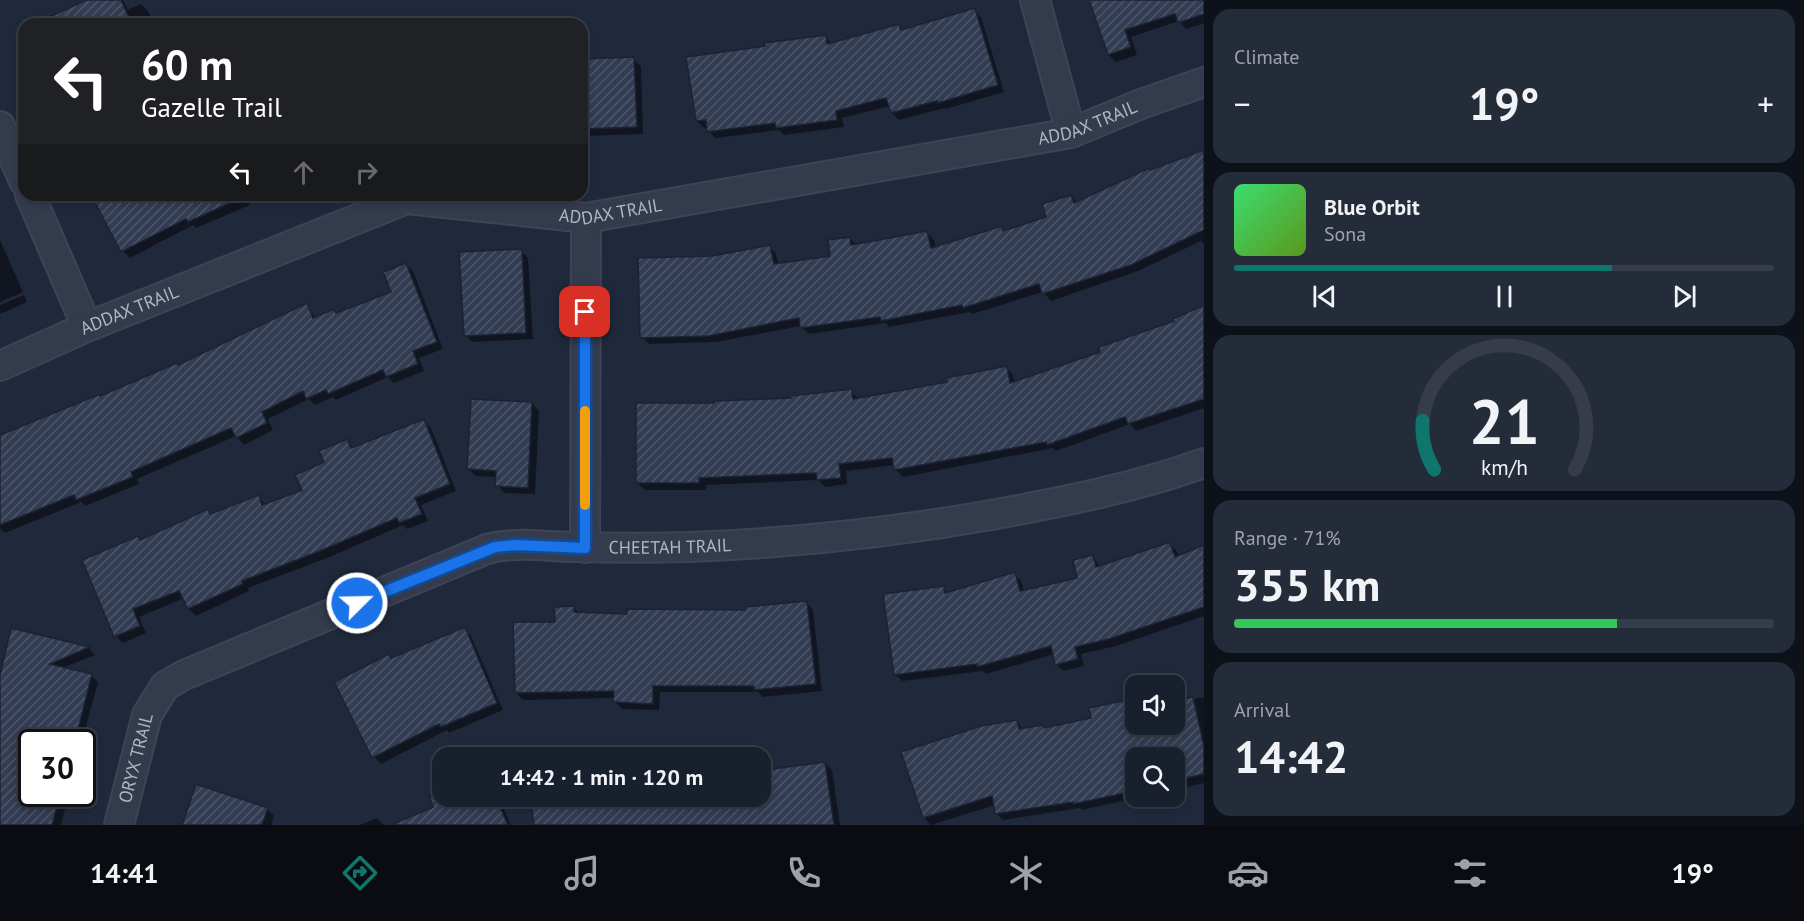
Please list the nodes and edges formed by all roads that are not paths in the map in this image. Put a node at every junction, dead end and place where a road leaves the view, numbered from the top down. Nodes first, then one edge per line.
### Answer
1 (1035, 0) edge
2 (1204, 82) edge
3 (0, 126) edge
4 (1071, 133) junction
5 (18, 167) edge
6 (33, 201) edge
7 (402, 201) edge
8 (426, 201) edge
9 (586, 218) junction
10 (87, 327) junction
11 (0, 366) edge
12 (1204, 463) edge
13 (585, 548) junction
14 (159, 694) joint
15 (119, 825) edge

1 - 4 street
2 - 4 street, ADDAX TRAIL
3 - 5 street
4 - 9 street, ADDAX TRAIL
6 - 10 street
7 - 10 street, ADDAX TRAIL
8 - 9 street, ADDAX TRAIL
9 - 13 street
10 - 11 street, ADDAX TRAIL
12 - 13 street, CHEETAH TRAIL
13 - 14 street, CHEETAH TRAIL
14 - 15 street, ORYX TRAIL

